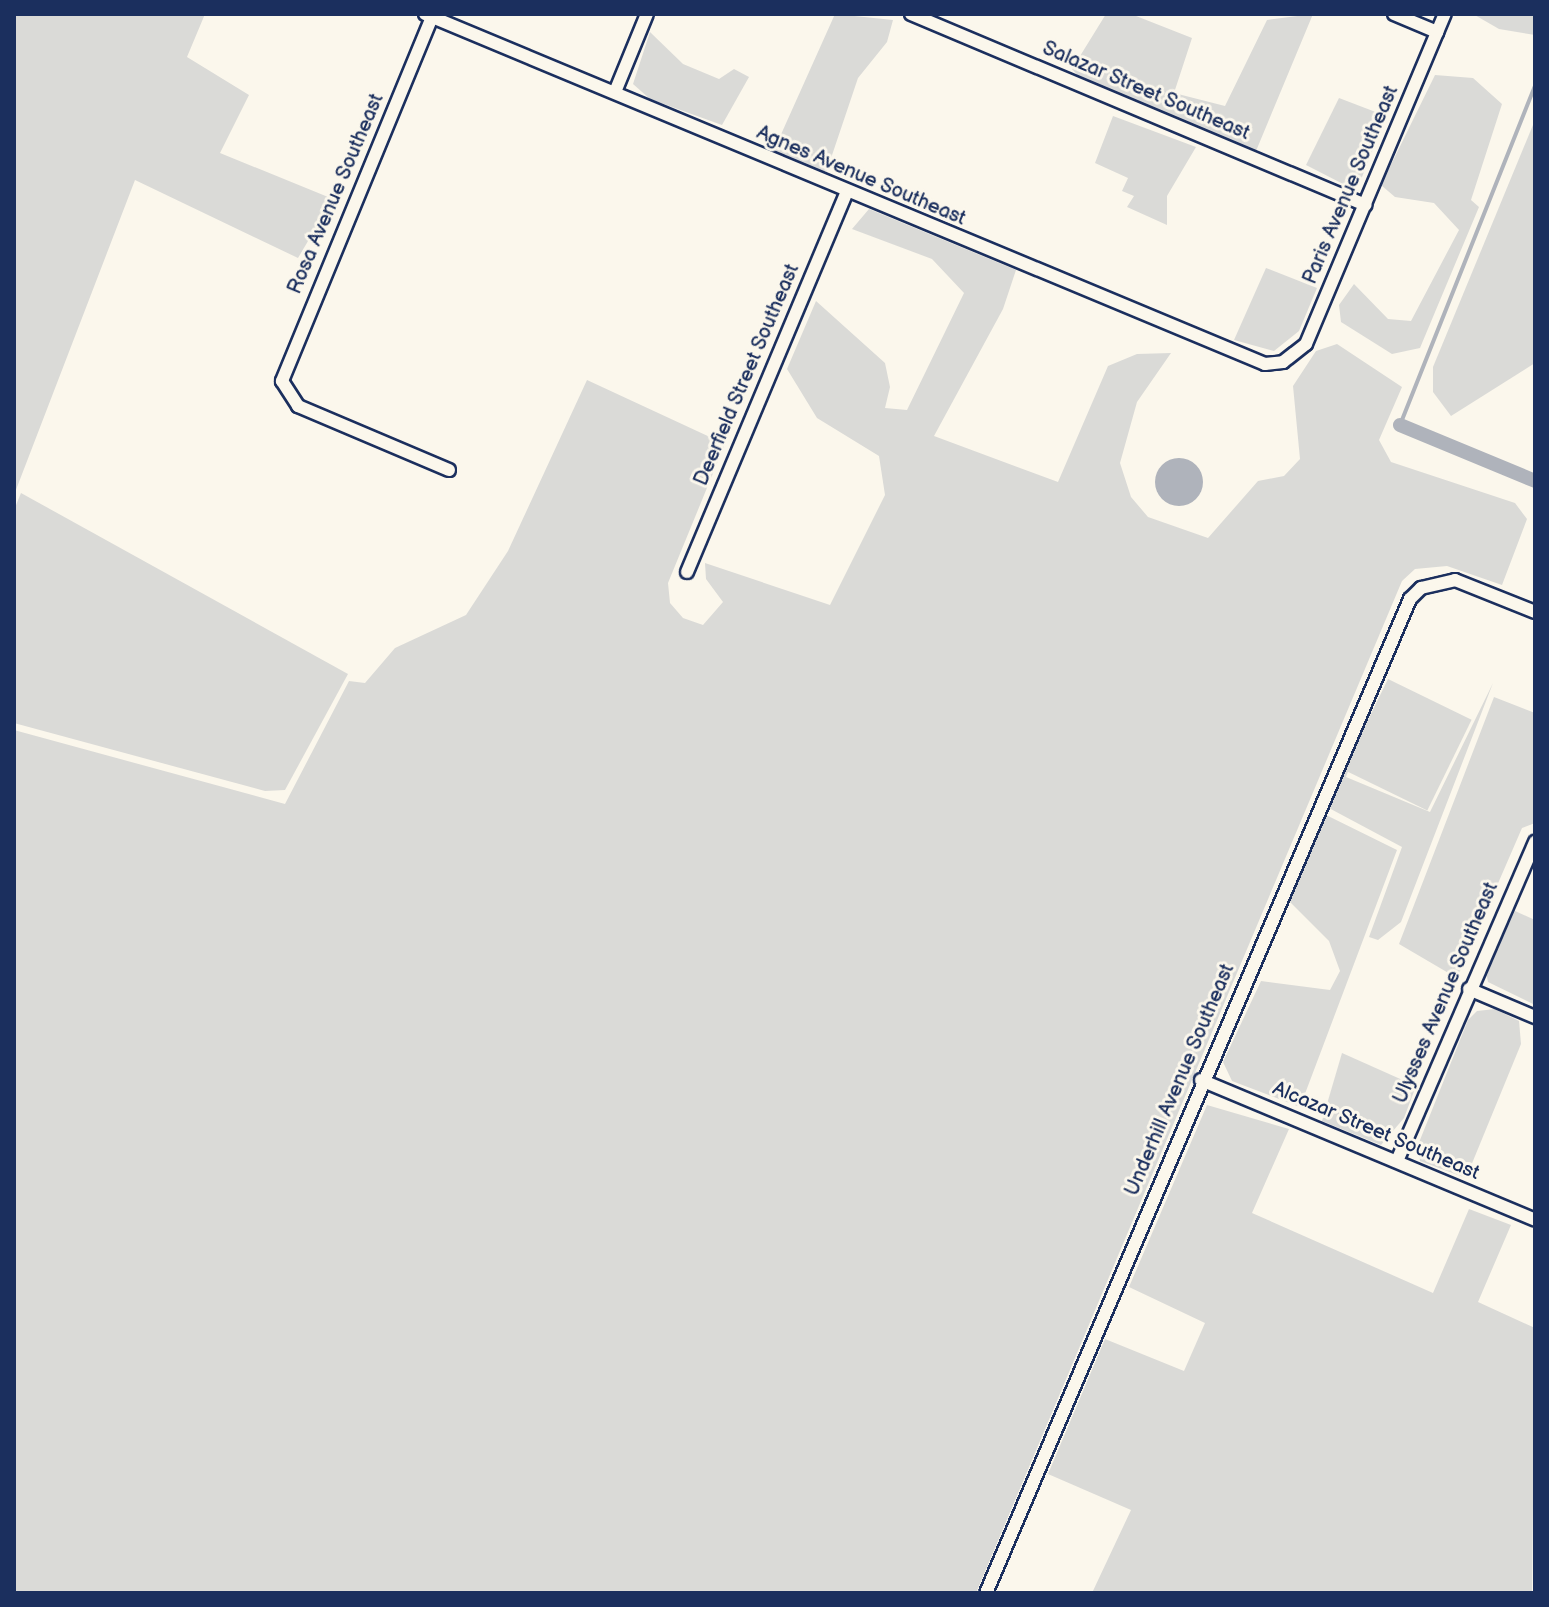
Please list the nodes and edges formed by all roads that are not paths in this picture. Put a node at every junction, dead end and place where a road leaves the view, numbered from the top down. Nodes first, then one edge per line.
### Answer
1 (647, 14) edge
2 (911, 14) edge
3 (1394, 14) edge
4 (1445, 14) edge
5 (429, 16) edge
6 (1437, 32) junction
7 (615, 92) junction
8 (846, 193) junction
9 (1365, 205) junction
10 (1283, 362) joint
11 (449, 470) dead end
12 (687, 572) dead end
13 (1535, 612) edge
14 (1535, 842) edge
15 (1469, 989) junction
16 (1535, 1017) edge
17 (1201, 1080) junction
18 (1397, 1161) junction
19 (1535, 1220) edge
20 (986, 1593) edge

1 - 7 street
2 - 9 street, Salazar Street Southeast
3 - 6 street
4 - 6 street, Paris Avenue Southeast
5 - 7 street, Agnes Avenue Southeast
5 - 11 street, Rosa Avenue Southeast
6 - 9 street, Paris Avenue Southeast
7 - 8 street, Agnes Avenue Southeast
8 - 10 street, Agnes Avenue Southeast
8 - 12 street, Deerfield Street Southeast
9 - 10 street, Paris Avenue Southeast
13 - 17 street, Underhill Avenue Southeast
14 - 15 street, Ulysses Avenue Southeast
15 - 16 street
15 - 18 street, Ulysses Avenue Southeast
17 - 18 street, Alcazar Street Southeast
17 - 20 street, Underhill Avenue Southeast
18 - 19 street, Alcazar Street Southeast

